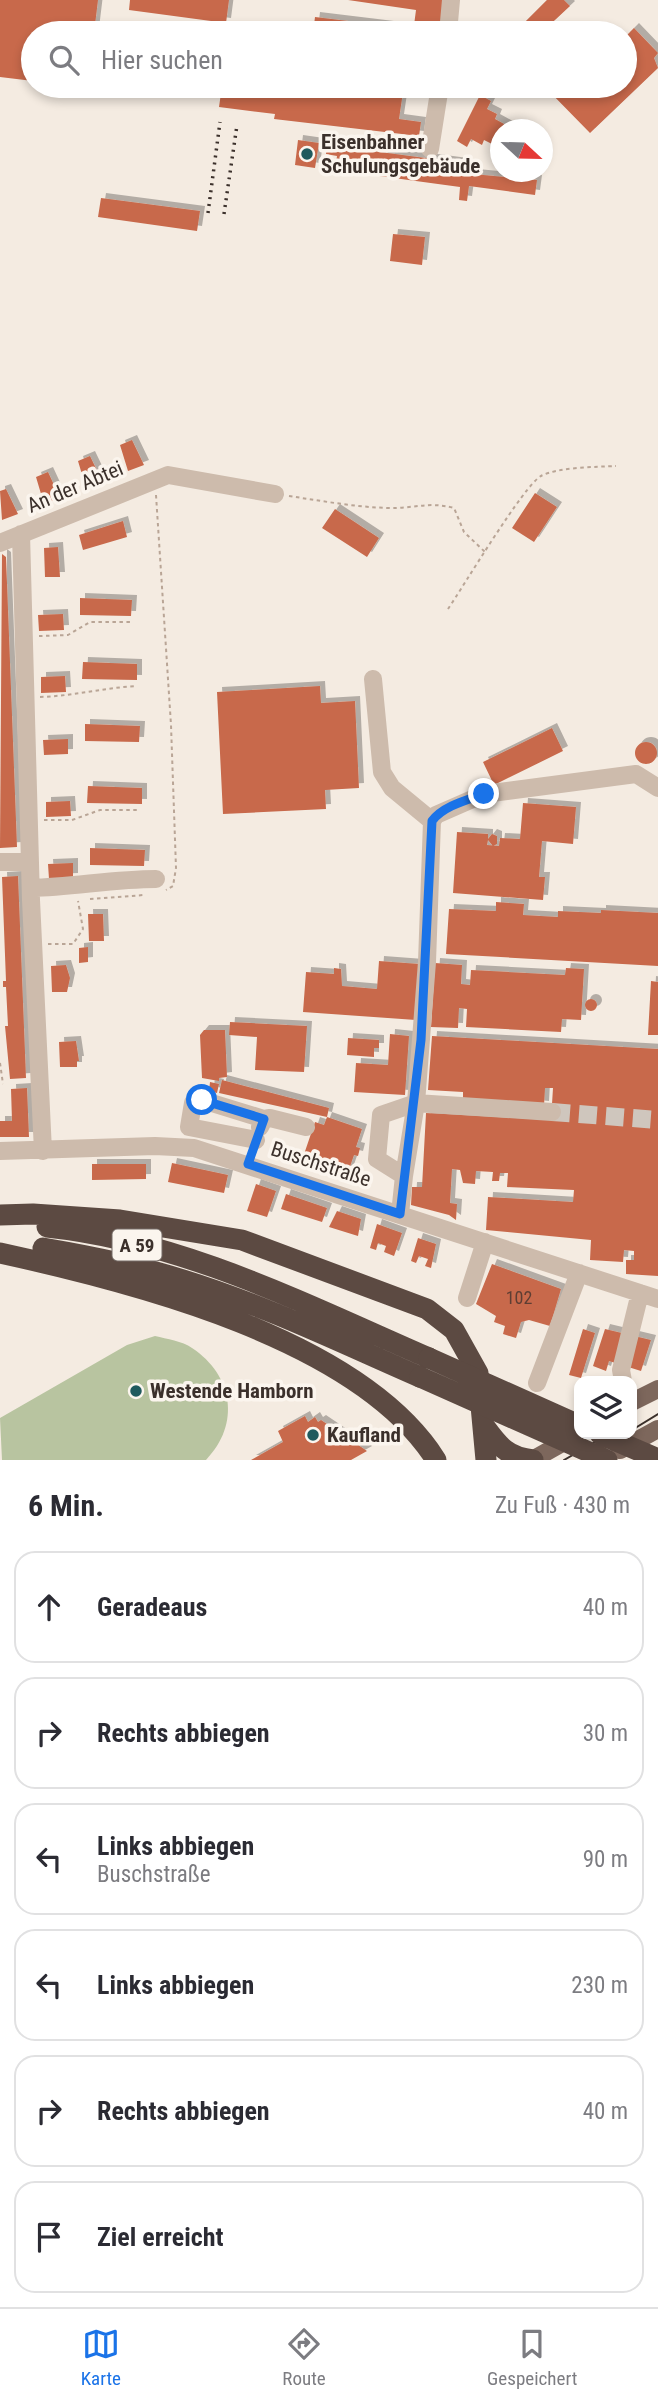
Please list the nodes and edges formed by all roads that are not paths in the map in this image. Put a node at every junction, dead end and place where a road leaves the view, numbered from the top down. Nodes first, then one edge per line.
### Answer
1 (451, 0) edge
2 (448, 21) edge
3 (438, 98) edge
4 (430, 149) dead end
5 (275, 494) road end
6 (21, 534) junction
7 (0, 542) edge
8 (373, 678) dead end
9 (658, 788) edge
10 (432, 821) junction
11 (0, 862) edge
12 (30, 862) junction
13 (157, 886) road end
14 (31, 888) junction
15 (416, 1103) junction
16 (552, 1112) tunnel mouth
17 (264, 1119) junction
18 (306, 1127) dead end
19 (256, 1140) junction
20 (43, 1151) junction
21 (0, 1152) edge
22 (248, 1164) junction
23 (404, 1175) junction
24 (400, 1214) junction
25 (0, 1215) edge
26 (0, 1223) edge
27 (485, 1242) junction
28 (0, 1244) edge
29 (0, 1253) edge
30 (579, 1273) junction
31 (640, 1293) junction
32 (467, 1298) dead end
33 (658, 1299) edge
34 (425, 1368) junction
35 (623, 1376) edge
36 (537, 1383) dead end
37 (658, 1389) edge
38 (637, 1400) edge
39 (574, 1422) edge
40 (485, 1427) junction
41 (658, 1429) edge
42 (574, 1436) edge
43 (611, 1439) edge
44 (436, 1460) edge
45 (486, 1460) edge
46 (532, 1460) edge
47 (604, 1460) edge
48 (658, 1460) edge

1 - 2 street
3 - 4 street
5 - 6 street, An der Abtei
6 - 7 street, An der Abtei
6 - 12 street
8 - 10 street
9 - 10 street
10 - 15 street
11 - 12 street
12 - 14 street
13 - 14 street
14 - 20 street
15 - 16 street
15 - 23 street
15 - 23 street
17 - 18 street
17 - 19 street
17 - 19 street
19 - 22 street
20 - 21 street, Buschstraße
20 - 22 street, Buschstraße
22 - 24 street, Buschstraße
23 - 24 street
24 - 27 street, Buschstraße
25 - 40 highway
26 - 34 highway, A 59
27 - 30 street, Buschstraße
27 - 32 street
28 - 34 highway, A 59
29 - 44 highway
30 - 31 street, Buschstraße
30 - 36 street
31 - 33 street, Buschstraße
31 - 35 street
34 - 39 highway, A 59, bridge
34 - 47 highway, A 59, bridge
37 - 38 main road
40 - 45 highway
40 - 46 highway
41 - 47 main road
42 - 46 main road
43 - 48 highway, bridge

